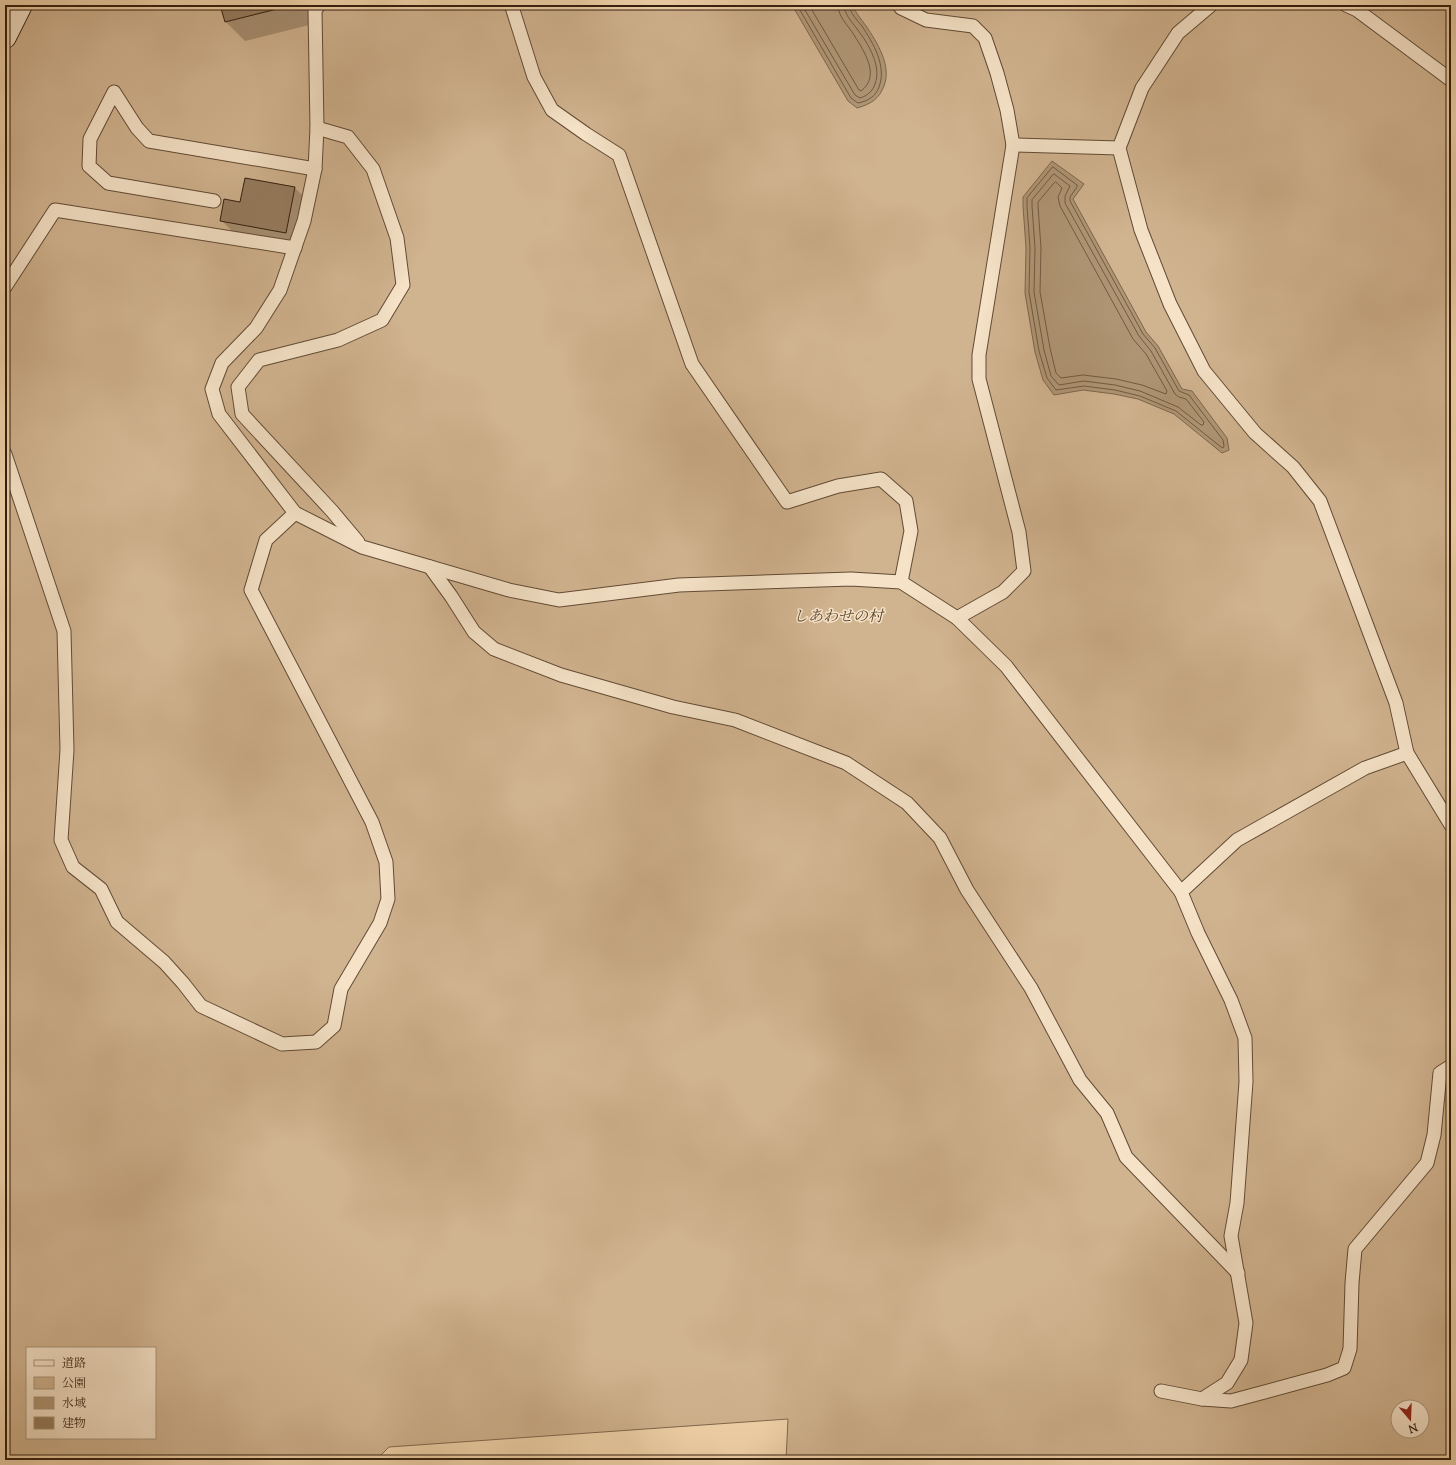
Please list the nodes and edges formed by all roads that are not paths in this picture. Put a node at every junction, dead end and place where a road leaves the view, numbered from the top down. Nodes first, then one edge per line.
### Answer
1 (22, 5) edge
2 (319, 5) edge
3 (510, 5) edge
4 (899, 5) edge
5 (1211, 5) edge
6 (1346, 5) edge
7 (5, 37) edge
8 (1451, 80) edge
9 (317, 128) junction
10 (1013, 145) junction
11 (1119, 148) junction
12 (314, 169) junction
13 (214, 201) dead end
14 (295, 248) junction
15 (5, 287) edge
16 (5, 454) edge
17 (295, 513) junction
18 (362, 547) junction
19 (430, 567) junction
20 (901, 582) junction
21 (957, 618) junction
22 (1407, 753) junction
23 (1451, 825) edge
24 (1181, 892) junction
25 (1451, 1066) edge
26 (1238, 1273) junction
27 (1162, 1391) dead end
28 (1202, 1399) junction

1 - 7 street
2 - 9 lane
3 - 20 lane
4 - 10 lane
5 - 11 lane
6 - 8 lane
9 - 12 lane
9 - 18 lane
10 - 11 lane
10 - 21 lane
11 - 22 lane
12 - 13 lane
12 - 14 lane
14 - 15 lane
14 - 17 lane
16 - 17 lane
17 - 18 lane
18 - 19 lane
19 - 20 lane
19 - 26 lane
20 - 21 lane
21 - 24 lane
22 - 23 lane
22 - 24 lane
24 - 26 lane
25 - 28 lane
26 - 28 lane
27 - 28 lane

